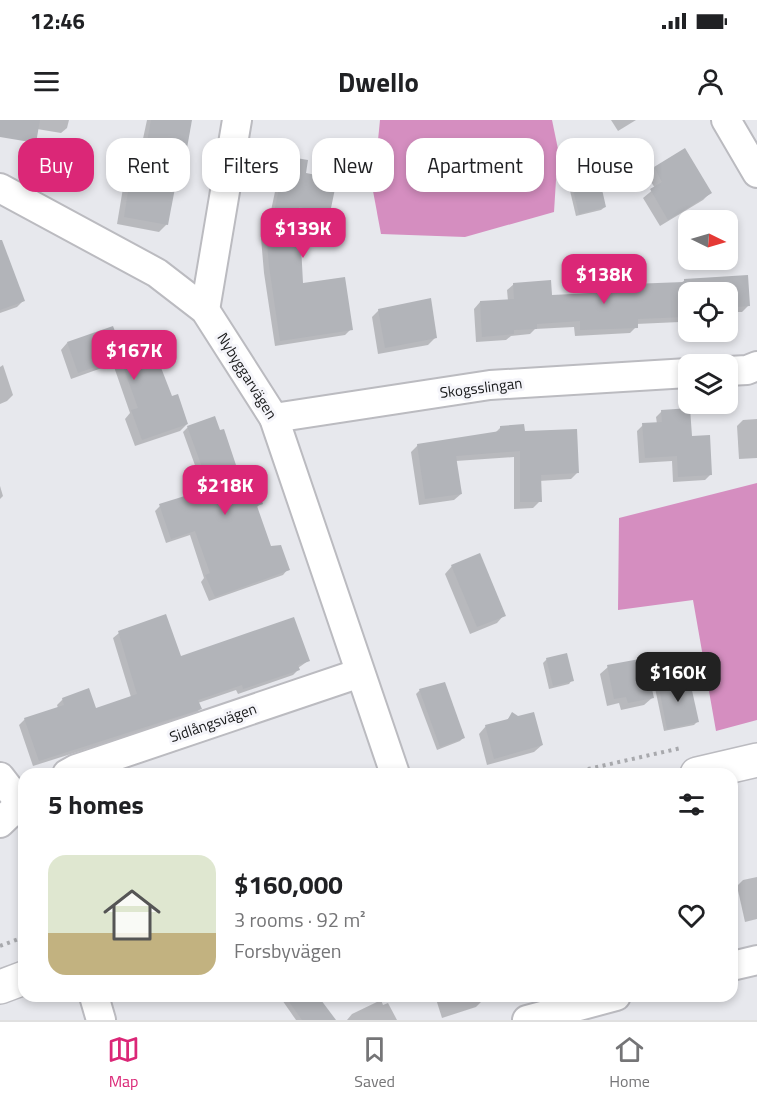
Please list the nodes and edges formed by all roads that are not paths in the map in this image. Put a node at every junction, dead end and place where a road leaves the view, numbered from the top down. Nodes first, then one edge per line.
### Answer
1 (237, 120) edge
2 (726, 120) edge
3 (757, 173) edge
4 (0, 188) edge
5 (205, 310) junction
6 (757, 366) edge
7 (738, 370) edge
8 (678, 374) edge
9 (274, 418) junction
10 (360, 673) junction
11 (693, 760) edge
12 (757, 760) edge
13 (80, 768) edge
14 (393, 768) edge
15 (0, 777) edge
16 (18, 799) edge
17 (18, 809) edge
18 (0, 823) edge
19 (757, 960) edge
20 (738, 965) edge
21 (18, 980) edge
22 (0, 987) edge
23 (96, 1002) edge
24 (594, 1002) edge
25 (101, 1020) edge
26 (527, 1020) edge

1 - 5 street
2 - 3 street
4 - 5 street, Nybyggarvägen
5 - 9 street, Nybyggarvägen
6 - 7 street
8 - 9 street, Skogsslingan
9 - 10 street, Nybyggarvägen
10 - 13 street, Sidlångsvägen
10 - 14 street, Nybyggarvägen
11 - 12 street
15 - 16 street
17 - 18 street
19 - 20 street
21 - 22 street
23 - 25 street
24 - 26 street

